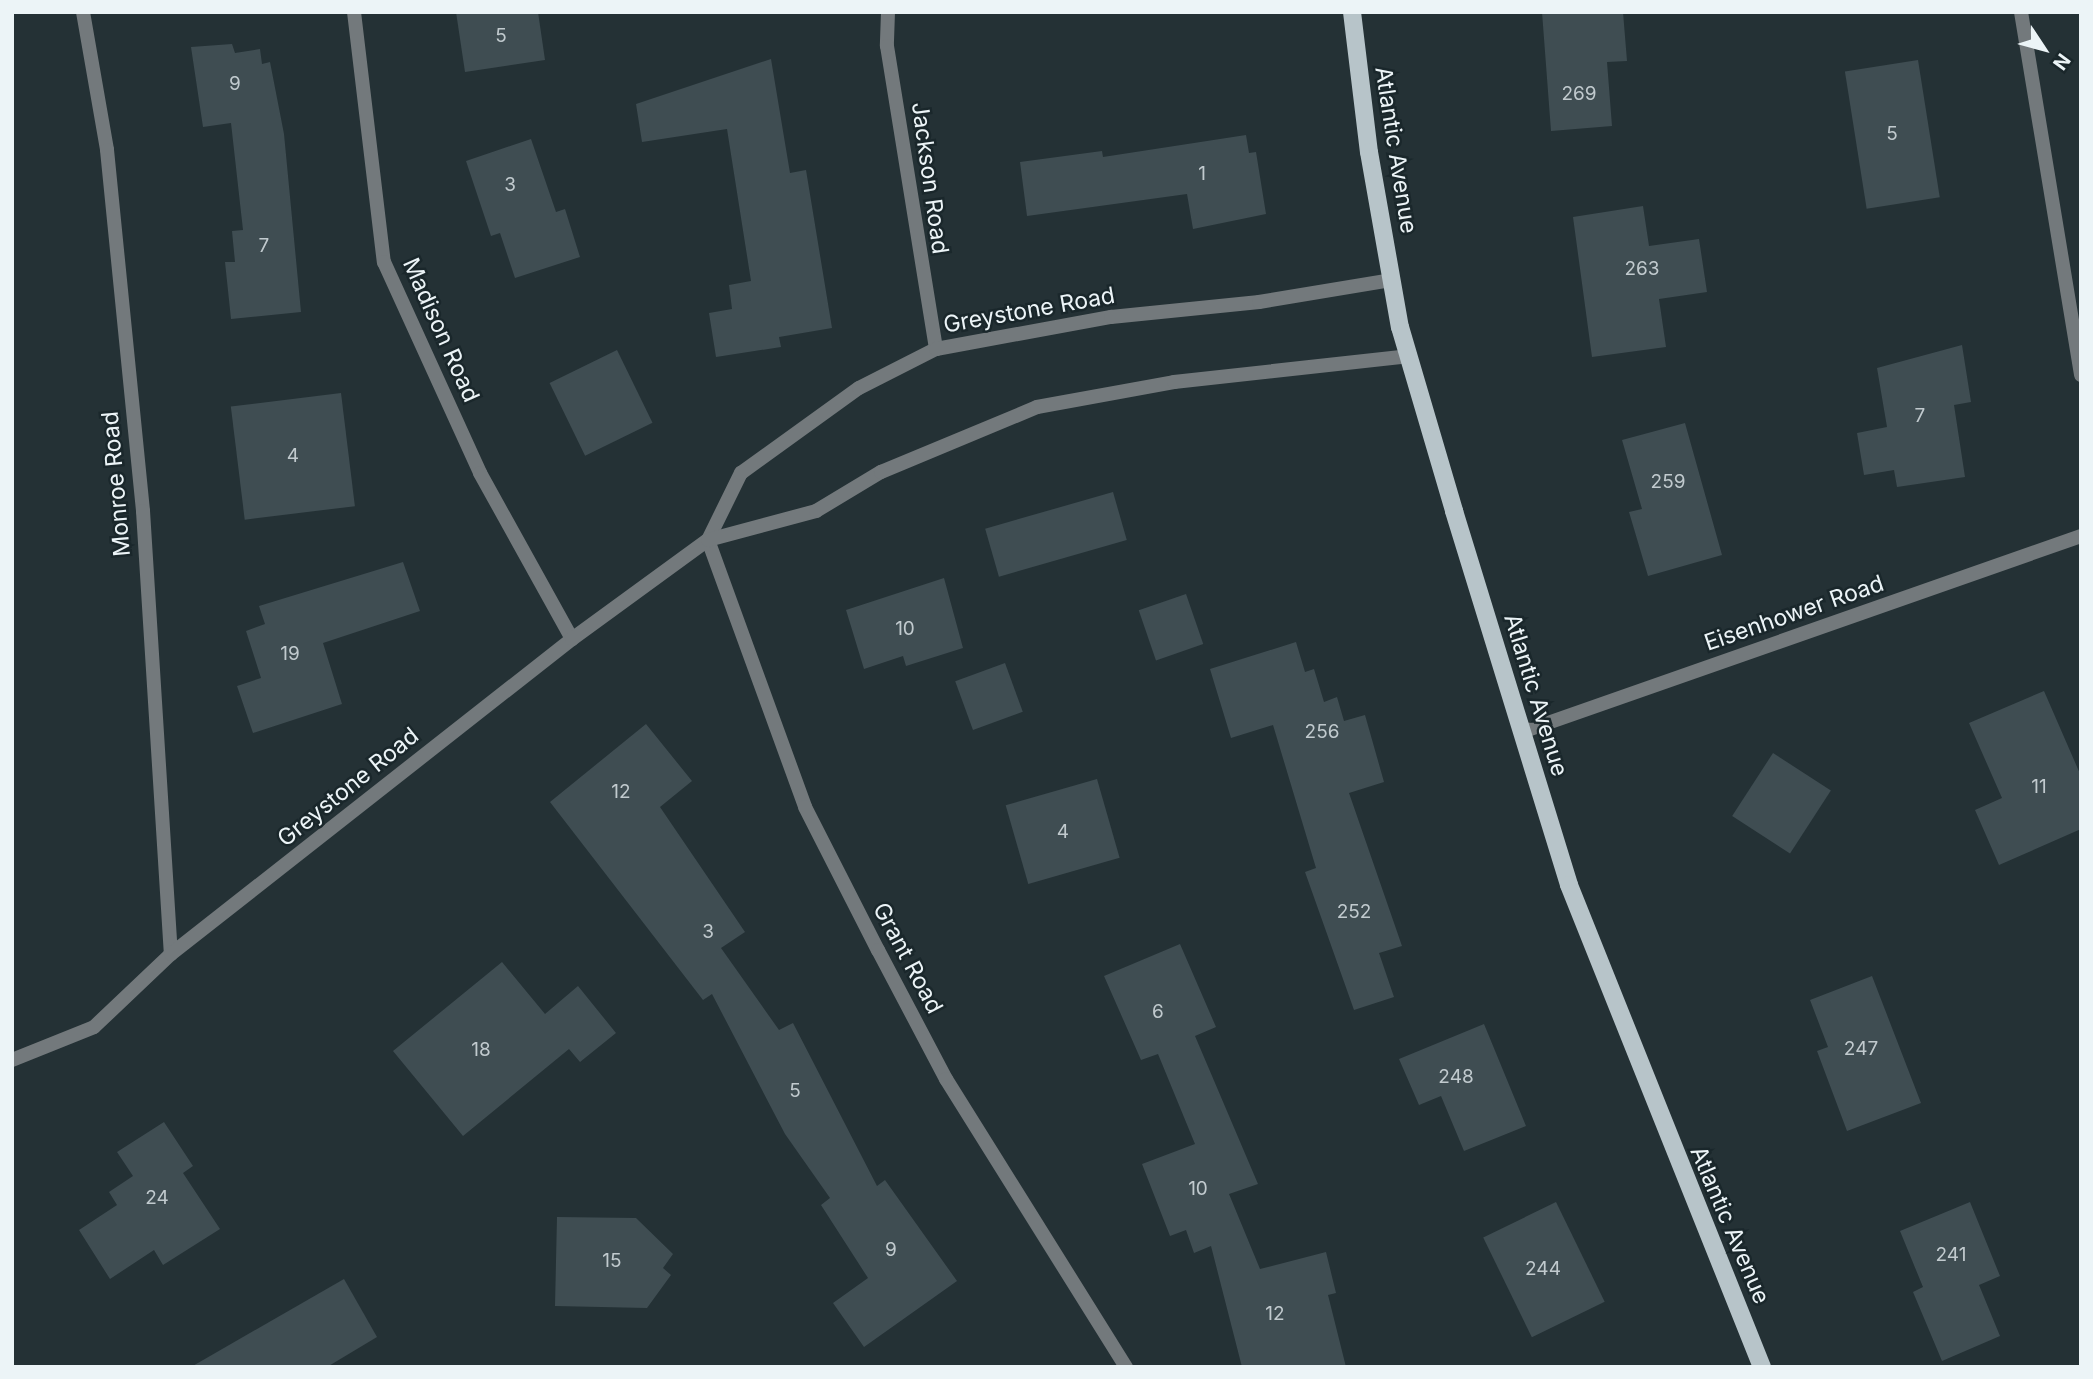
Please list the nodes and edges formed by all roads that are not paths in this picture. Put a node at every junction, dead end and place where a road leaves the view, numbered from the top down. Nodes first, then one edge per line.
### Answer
1 (83, 12) edge
2 (354, 12) edge
3 (888, 12) edge
4 (1352, 12) edge
5 (2021, 12) edge
6 (1392, 280) junction
7 (936, 349) junction
8 (1408, 356) junction
9 (2081, 374) edge
10 (2081, 536) edge
11 (708, 540) junction
12 (572, 639) junction
13 (1522, 732) junction
14 (171, 954) junction
15 (12, 1060) edge
16 (1126, 1367) edge
17 (1762, 1367) edge

1 - 14 street, Monroe Road
2 - 12 street, Madison Road
3 - 7 street, Jackson Road
4 - 6 main road, Atlantic Avenue
5 - 9 street
6 - 7 street, Greystone Road
6 - 8 main road, Atlantic Avenue
7 - 11 street, Greystone Road
8 - 11 street, Greystone Road
8 - 13 main road, Atlantic Avenue
10 - 13 street, Eisenhower Road
11 - 12 street, Greystone Road
11 - 16 street, Grant Road
12 - 14 street, Greystone Road
13 - 17 main road, Atlantic Avenue
14 - 15 street, Greystone Road

